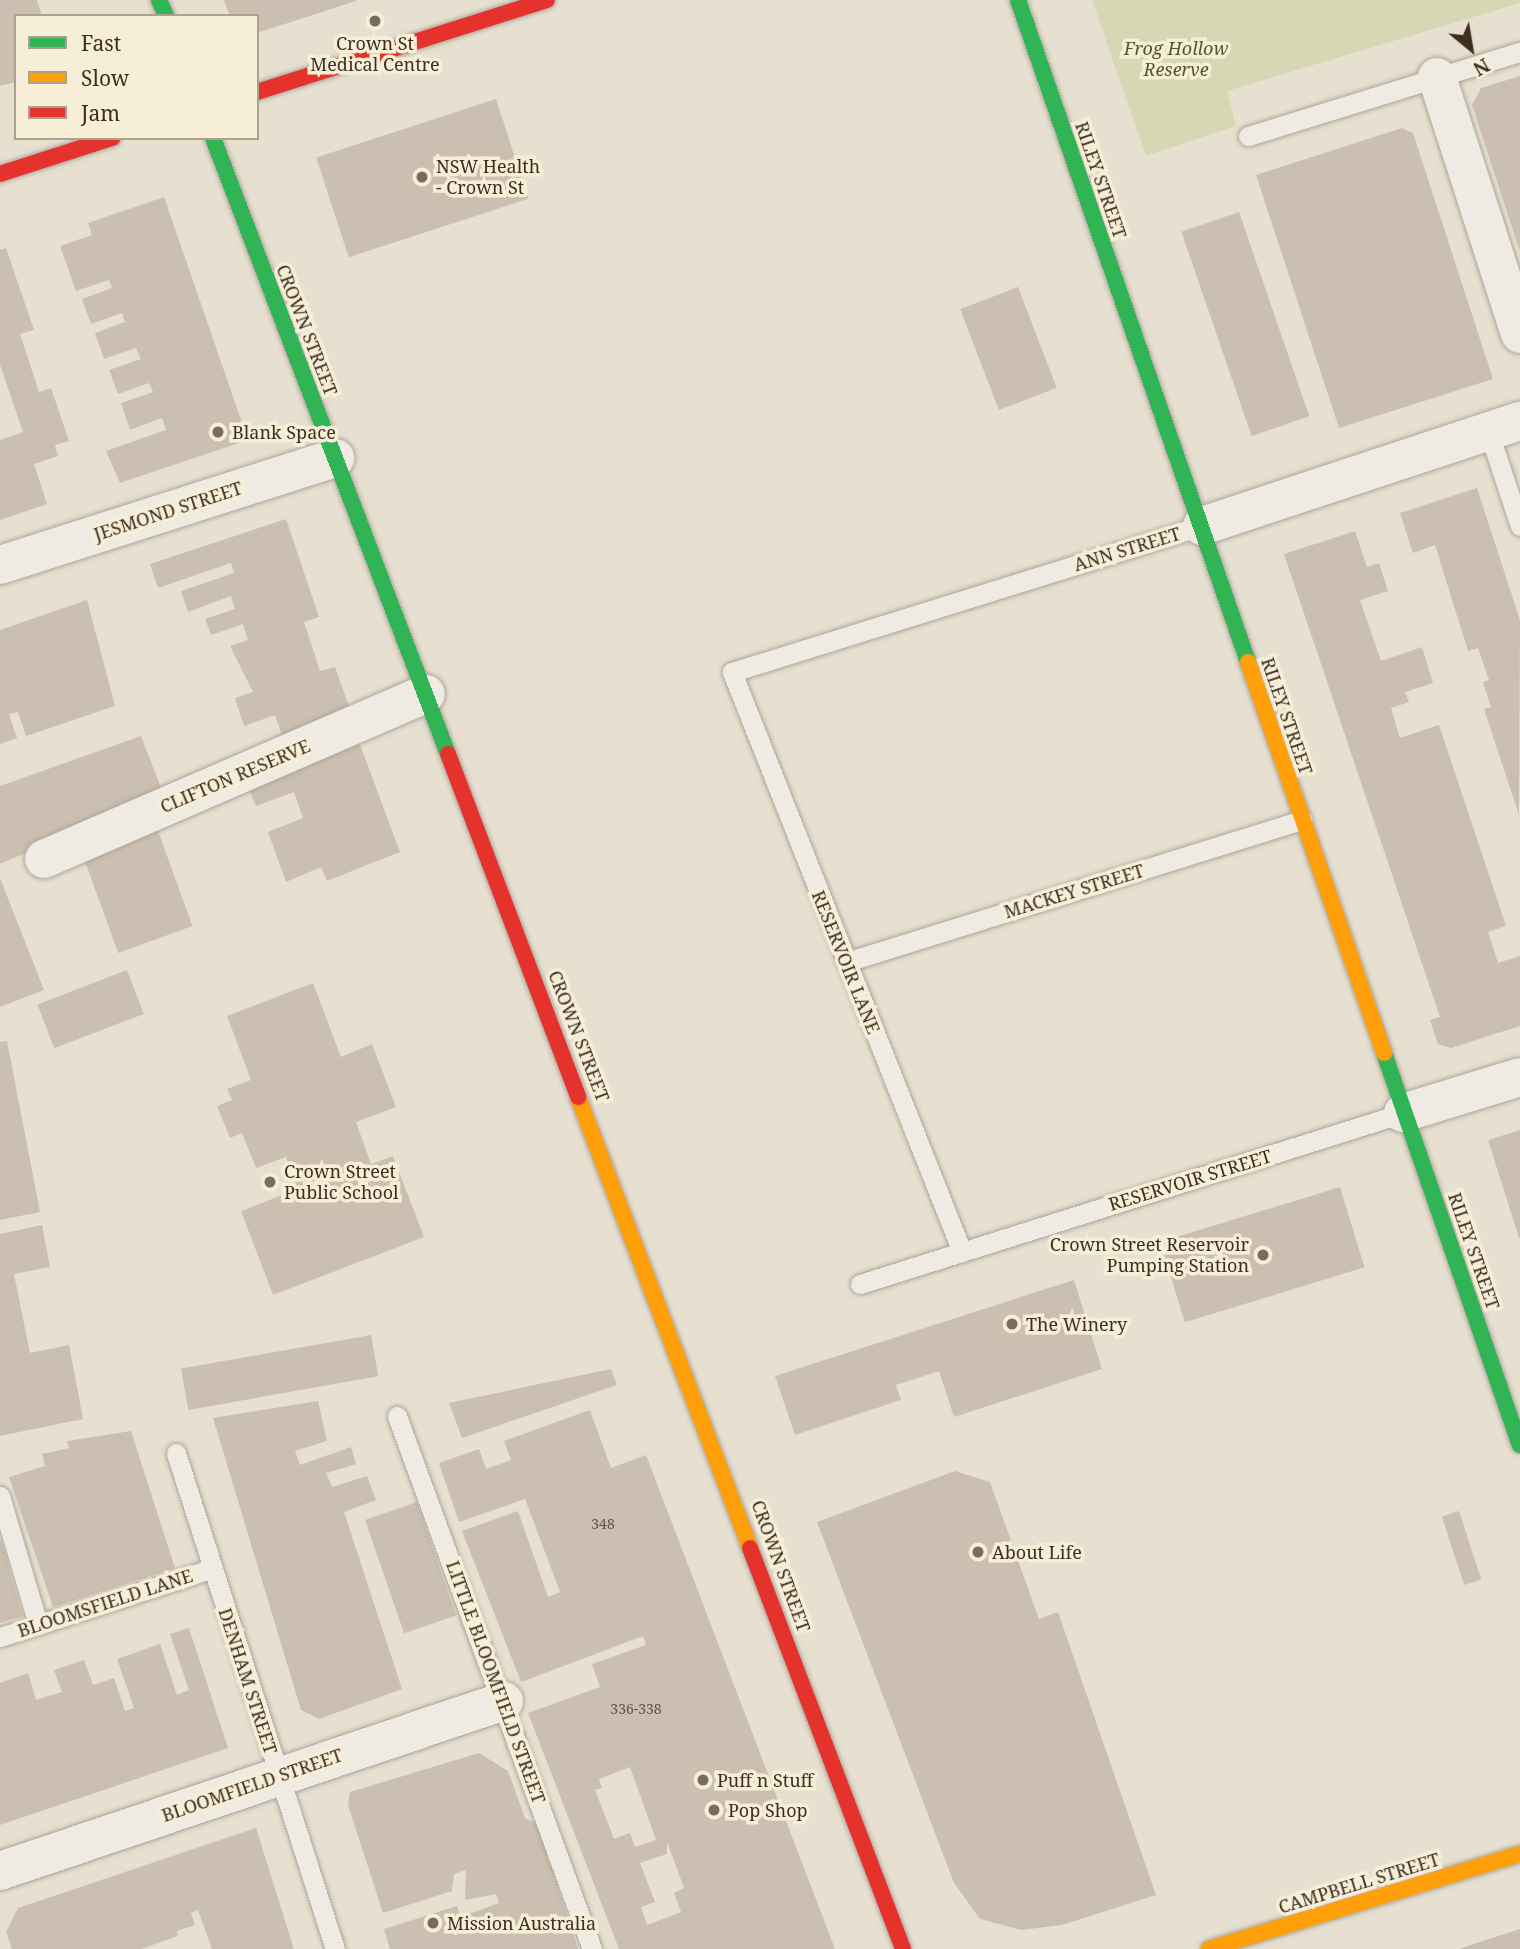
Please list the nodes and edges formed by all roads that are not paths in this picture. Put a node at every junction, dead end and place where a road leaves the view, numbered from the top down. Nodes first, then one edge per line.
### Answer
1 (547, 0) edge
2 (1018, 0) edge
3 (1520, 52) edge
4 (1437, 77) junction
5 (259, 91) edge
6 (1248, 136) dead end
7 (106, 140) edge
8 (214, 140) edge
9 (0, 174) edge
10 (1520, 334) edge
11 (1505, 427) edge
12 (335, 457) junction
13 (1202, 526) junction
14 (1520, 526) edge
15 (0, 565) edge
16 (732, 672) joint
17 (426, 694) junction
18 (1302, 820) junction
19 (44, 859) dead end
20 (846, 962) junction
21 (1520, 1077) edge
22 (1403, 1113) junction
23 (962, 1252) junction
24 (860, 1284) dead end
25 (397, 1416) dead end
26 (1520, 1445) edge
27 (176, 1453) dead end
28 (0, 1496) edge
29 (211, 1569) junction
30 (38, 1624) junction
31 (0, 1637) edge
32 (504, 1701) junction
33 (278, 1775) junction
34 (1520, 1854) edge
35 (0, 1871) edge
36 (1280, 1928) junction
37 (335, 1949) edge
38 (592, 1949) edge
39 (903, 1949) edge
40 (1209, 1949) edge
41 (1286, 1949) edge

1 - 5 street
2 - 13 street, RILEY STREET
3 - 4 lane
4 - 6 lane
4 - 10 street
7 - 9 street
8 - 12 street, CROWN STREET
11 - 13 street, ANN STREET
11 - 14 lane
12 - 15 street, JESMOND STREET
12 - 17 street, CROWN STREET
13 - 16 lane, ANN STREET
13 - 18 street, RILEY STREET
16 - 20 lane, RESERVOIR LANE
17 - 19 street, CLIFTON RESERVE
17 - 39 street, CROWN STREET
18 - 20 lane, MACKEY STREET
18 - 22 street, RILEY STREET
20 - 23 lane, RESERVOIR LANE
21 - 22 street, RESERVOIR STREET
22 - 23 lane, RESERVOIR STREET
22 - 26 street, RILEY STREET
23 - 24 lane, RESERVOIR STREET
25 - 32 lane, LITTLE BLOOMFIELD STREET
27 - 29 lane, DENHAM STREET
28 - 30 lane
29 - 30 lane, BLOOMSFIELD LANE
29 - 33 lane, DENHAM STREET
30 - 31 lane, BLOOMSFIELD LANE
32 - 33 street, BLOOMFIELD STREET
32 - 38 lane, LITTLE BLOOMFIELD STREET
33 - 35 street, BLOOMFIELD STREET
33 - 37 lane, DENHAM STREET
34 - 36 street, CAMPBELL STREET
36 - 40 street, CAMPBELL STREET
36 - 41 lane

